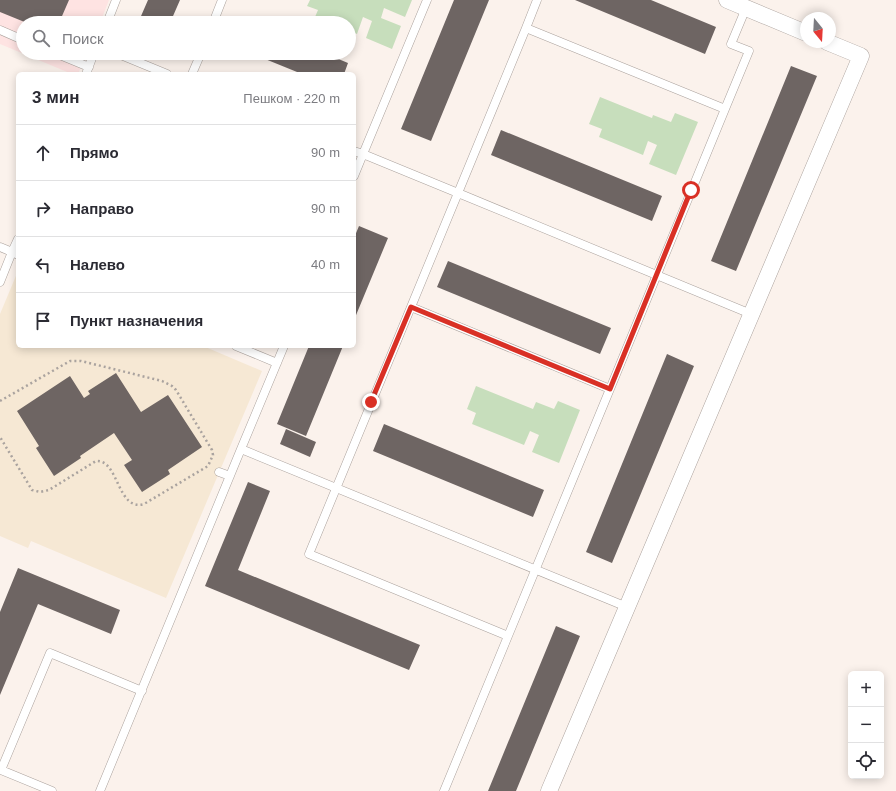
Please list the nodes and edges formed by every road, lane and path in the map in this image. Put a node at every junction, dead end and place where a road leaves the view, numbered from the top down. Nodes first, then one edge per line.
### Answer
1 (116, 0) edge
2 (222, 0) edge
3 (427, 0) edge
4 (537, 0) edge
5 (727, 0) edge
6 (746, 8) junction
7 (110, 16) edge
8 (216, 16) edge
9 (526, 28) junction
10 (0, 30) edge
11 (800, 30) edge
12 (16, 37) edge
13 (836, 46) edge
14 (68, 60) edge
15 (91, 60) edge
16 (133, 60) edge
17 (198, 60) edge
18 (87, 70) edge
19 (162, 72) edge
20 (193, 72) edge
21 (725, 110) junction
22 (356, 152) edge
23 (363, 154) junction
24 (356, 171) edge
25 (458, 193) junction
26 (0, 247) edge
27 (15, 254) edge
28 (656, 275) junction
29 (0, 282) edge
30 (411, 307) junction
31 (752, 314) junction
32 (241, 348) edge
33 (283, 348) edge
34 (277, 363) junction
35 (610, 389) junction
36 (0, 401) edge
37 (0, 437) edge
38 (241, 449) junction
39 (219, 472) dead end
40 (230, 476) junction
41 (336, 488) junction
42 (535, 569) junction
43 (627, 607) junction
44 (508, 636) junction
45 (142, 691) junction
46 (52, 791) edge
47 (100, 791) edge
48 (444, 791) edge
49 (549, 791) edge

1 - 7 lane
2 - 8 lane
3 - 23 lane
4 - 9 lane
5 - 6 street
6 - 11 street
6 - 21 lane
9 - 21 lane
9 - 25 lane
10 - 12 lane
13 - 31 street
14 - 18 lane
15 - 18 lane
16 - 19 lane
17 - 20 lane
21 - 28 lane
22 - 23 lane
23 - 24 lane
23 - 25 lane
25 - 28 lane
25 - 30 lane
26 - 27 lane
27 - 29 lane
28 - 31 lane
28 - 35 lane
30 - 35 lane
30 - 41 lane
31 - 43 street
32 - 34 lane
33 - 34 lane
34 - 38 lane
35 - 42 lane
36 - 37 path
38 - 40 lane
38 - 41 lane
39 - 40 lane
40 - 45 lane
41 - 42 lane
41 - 44 lane
42 - 43 lane
42 - 44 lane
43 - 49 street
44 - 48 lane
45 - 46 lane
45 - 47 lane

